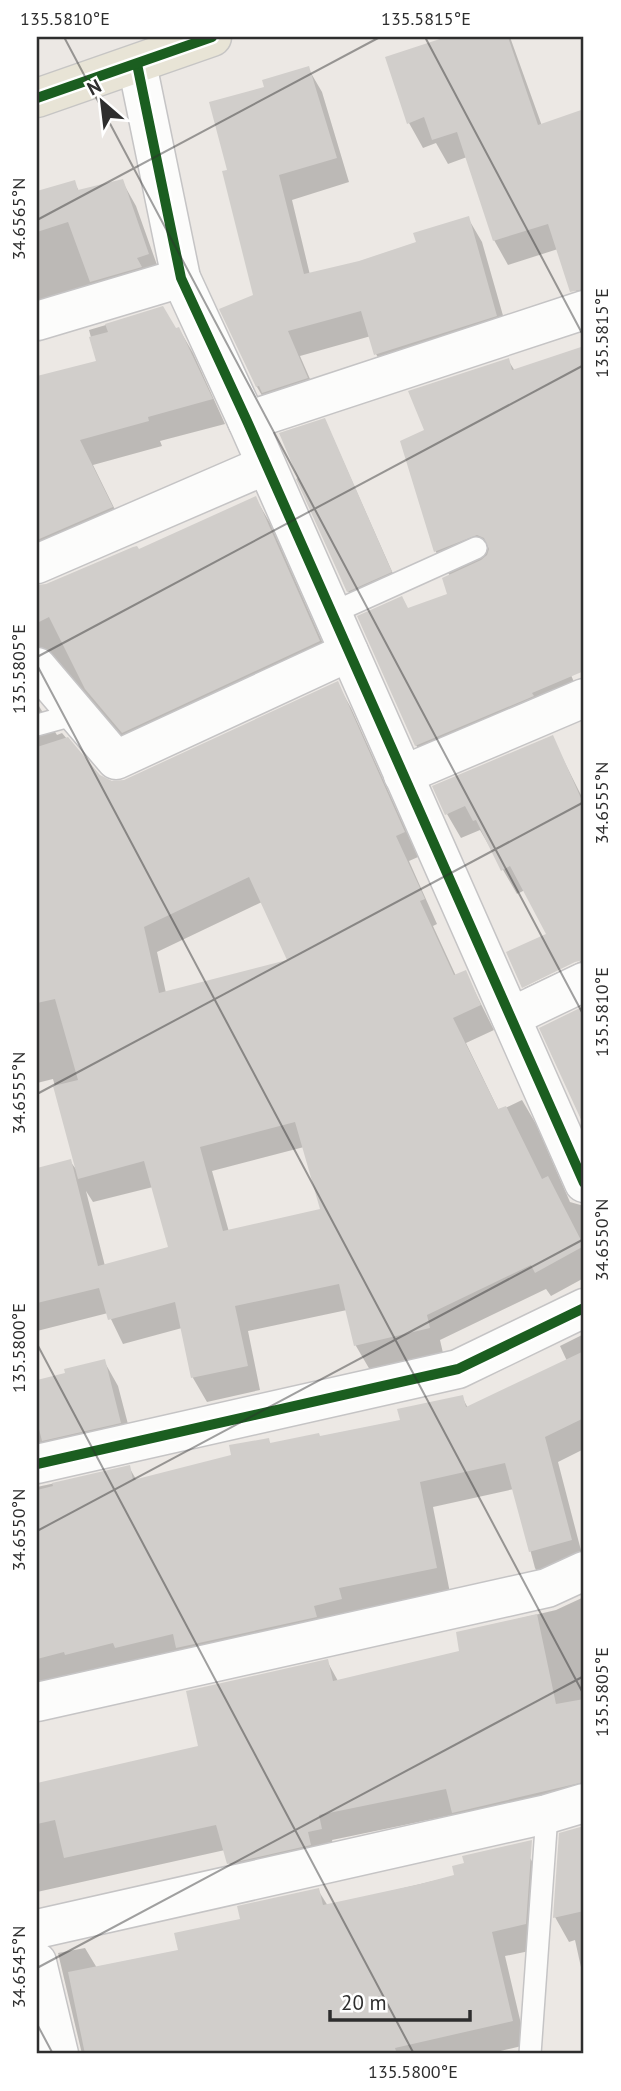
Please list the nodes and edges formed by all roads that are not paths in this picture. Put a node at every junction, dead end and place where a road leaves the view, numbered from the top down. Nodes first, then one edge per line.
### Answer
1 (212, 37) edge
2 (137, 64) junction
3 (37, 98) edge
4 (181, 278) junction
5 (584, 310) edge
6 (37, 321) edge
7 (247, 421) junction
8 (266, 465) junction
9 (476, 548) dead end
10 (37, 564) edge
11 (332, 613) junction
12 (349, 652) junction
13 (37, 667) edge
14 (584, 698) edge
15 (77, 714) junction
16 (37, 725) edge
17 (403, 775) junction
18 (584, 982) edge
19 (511, 1017) junction
20 (584, 1183) edge
21 (584, 1308) edge
22 (37, 1464) edge
23 (584, 1571) edge
24 (37, 1702) edge
25 (584, 1803) edge
26 (547, 1814) junction
27 (37, 1929) edge
28 (37, 1962) edge
29 (59, 2054) edge
30 (530, 2054) edge

1 - 2 main road
2 - 3 main road
2 - 4 street
4 - 6 street
4 - 7 street
5 - 7 street
7 - 8 street
8 - 10 street
8 - 11 street
9 - 11 lane
11 - 12 street
12 - 15 street
12 - 17 street
13 - 15 street
14 - 17 street
15 - 16 lane
17 - 19 street
18 - 19 street
19 - 20 street
21 - 22 street
23 - 24 street
25 - 26 street
26 - 27 street
26 - 30 lane
28 - 29 street

